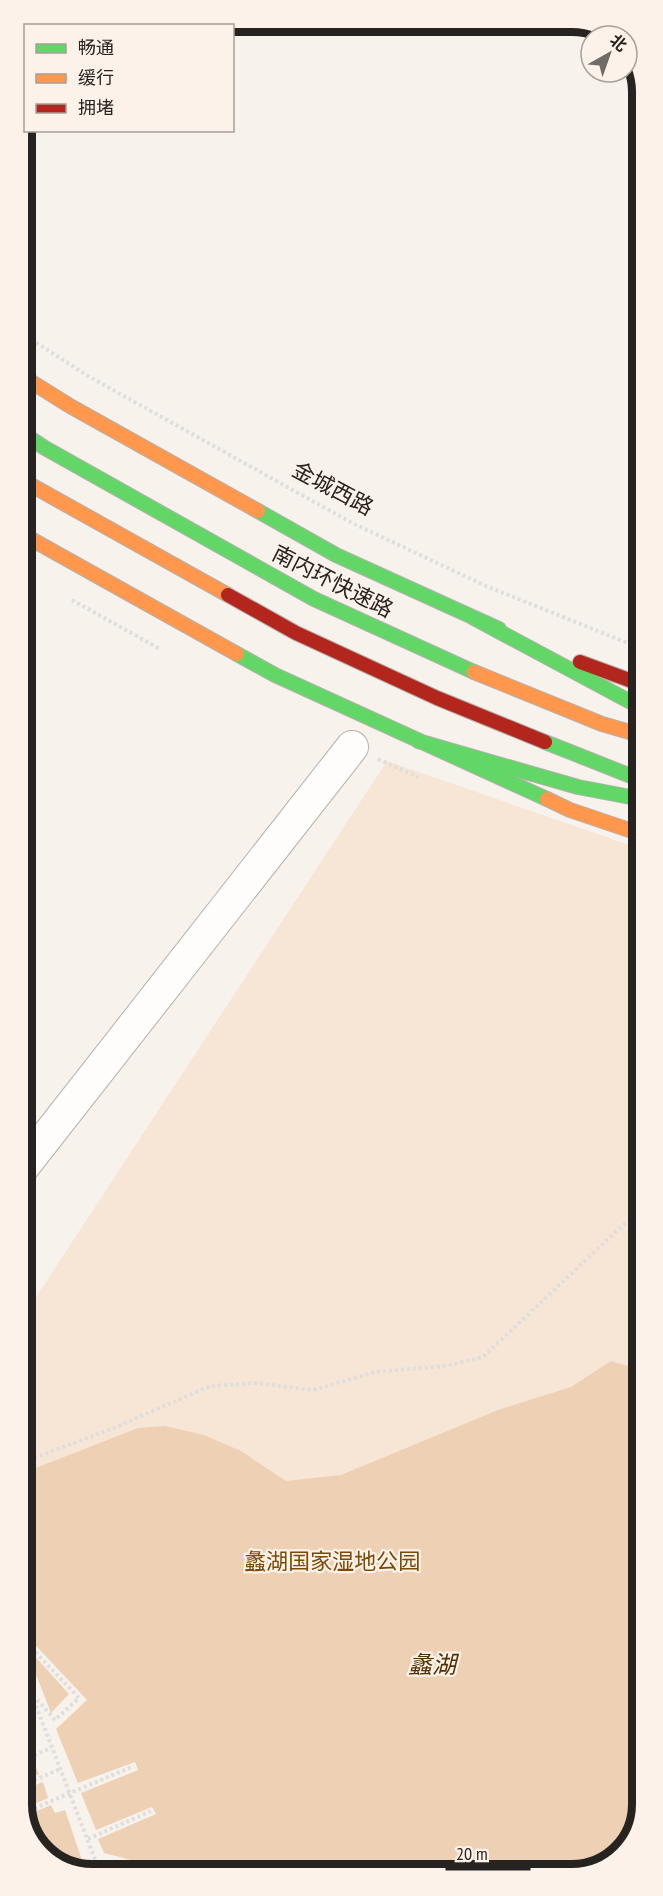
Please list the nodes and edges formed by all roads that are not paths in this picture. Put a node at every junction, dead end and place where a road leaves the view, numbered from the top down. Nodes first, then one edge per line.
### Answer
1 (32, 382) edge
2 (32, 440) edge
3 (32, 486) edge
4 (32, 540) edge
5 (472, 617) junction
6 (632, 682) edge
7 (632, 703) edge
8 (632, 733) edge
9 (418, 741) junction
10 (352, 747) dead end
11 (632, 777) edge
12 (632, 797) edge
13 (632, 831) edge
14 (32, 1156) edge

1 - 5 main road
2 - 8 main road, 南内环快速路
3 - 11 main road
4 - 9 main road
5 - 6 main road
5 - 7 main road
9 - 12 main road
9 - 13 main road
10 - 14 street

